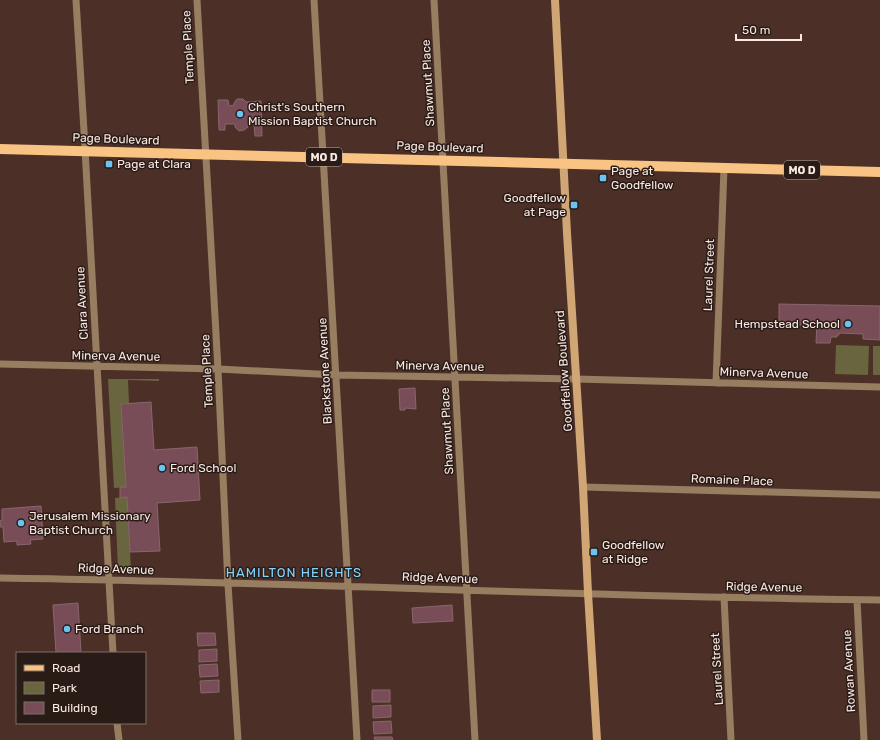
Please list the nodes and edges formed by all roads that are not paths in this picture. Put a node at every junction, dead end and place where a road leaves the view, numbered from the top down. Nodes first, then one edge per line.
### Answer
1 (76, 0) edge
2 (197, 0) edge
3 (314, 0) edge
4 (434, 0) edge
5 (555, 0) edge
6 (0, 149) edge
7 (85, 151) junction
8 (206, 154) junction
9 (324, 157) junction
10 (443, 160) junction
11 (564, 164) junction
12 (724, 168) junction
13 (880, 172) edge
14 (0, 364) edge
15 (96, 367) junction
16 (218, 369) junction
17 (337, 375) junction
18 (455, 378) junction
19 (576, 379) junction
20 (716, 383) junction
21 (880, 387) edge
22 (583, 487) junction
23 (880, 495) edge
24 (0, 578) edge
25 (108, 579) junction
26 (228, 584) junction
27 (348, 586) junction
28 (467, 590) junction
29 (588, 593) junction
30 (724, 597) junction
31 (857, 600) junction
32 (880, 600) edge
33 (113, 652) edge
34 (118, 724) edge
35 (119, 740) edge
36 (238, 740) edge
37 (357, 740) edge
38 (475, 740) edge
39 (597, 740) edge
40 (731, 740) edge
41 (864, 740) edge

1 - 7 street, Clara Avenue
2 - 8 street, Temple Place
3 - 9 street, Blackstone Avenue
4 - 10 street, Shawmut Place
5 - 11 main road, Goodfellow Boulevard
6 - 7 main road, Page Boulevard / MO D
7 - 8 main road, Page Boulevard / MO D
7 - 15 street, Clara Avenue
8 - 9 main road, Page Boulevard / MO D
8 - 16 street, Temple Place
9 - 10 main road, Page Boulevard / MO D
9 - 17 street, Blackstone Avenue
10 - 11 main road, Page Boulevard / MO D
10 - 18 street, Shawmut Place
11 - 12 main road, Page Boulevard / MO D
11 - 19 main road, Goodfellow Boulevard
12 - 13 main road, Page Boulevard / MO D
12 - 20 street, Laurel Street
14 - 15 street, Minerva Avenue
15 - 16 street, Minerva Avenue
15 - 25 street, Clara Avenue
16 - 17 street, Minerva Avenue
16 - 26 street, Temple Place
17 - 18 street, Minerva Avenue
17 - 27 street, Blackstone Avenue
18 - 19 street, Minerva Avenue
18 - 28 street, Shawmut Place
19 - 20 street, Minerva Avenue
19 - 22 main road, Goodfellow Boulevard
20 - 21 street, Minerva Avenue
22 - 23 street, Romaine Place
22 - 29 main road, Goodfellow Boulevard
24 - 25 street, Ridge Avenue
25 - 26 street, Ridge Avenue
25 - 33 street, Clara Avenue
26 - 27 street, Ridge Avenue
26 - 36 street, Temple Place
27 - 28 street, Ridge Avenue
27 - 37 street, Blackstone Avenue
28 - 29 street, Ridge Avenue
28 - 38 street, Shawmut Place
29 - 30 street, Ridge Avenue
29 - 39 main road, Goodfellow Boulevard
30 - 31 street, Ridge Avenue
30 - 40 street, Laurel Street
31 - 32 street, Ridge Avenue
31 - 41 street, Rowan Avenue
34 - 35 street

